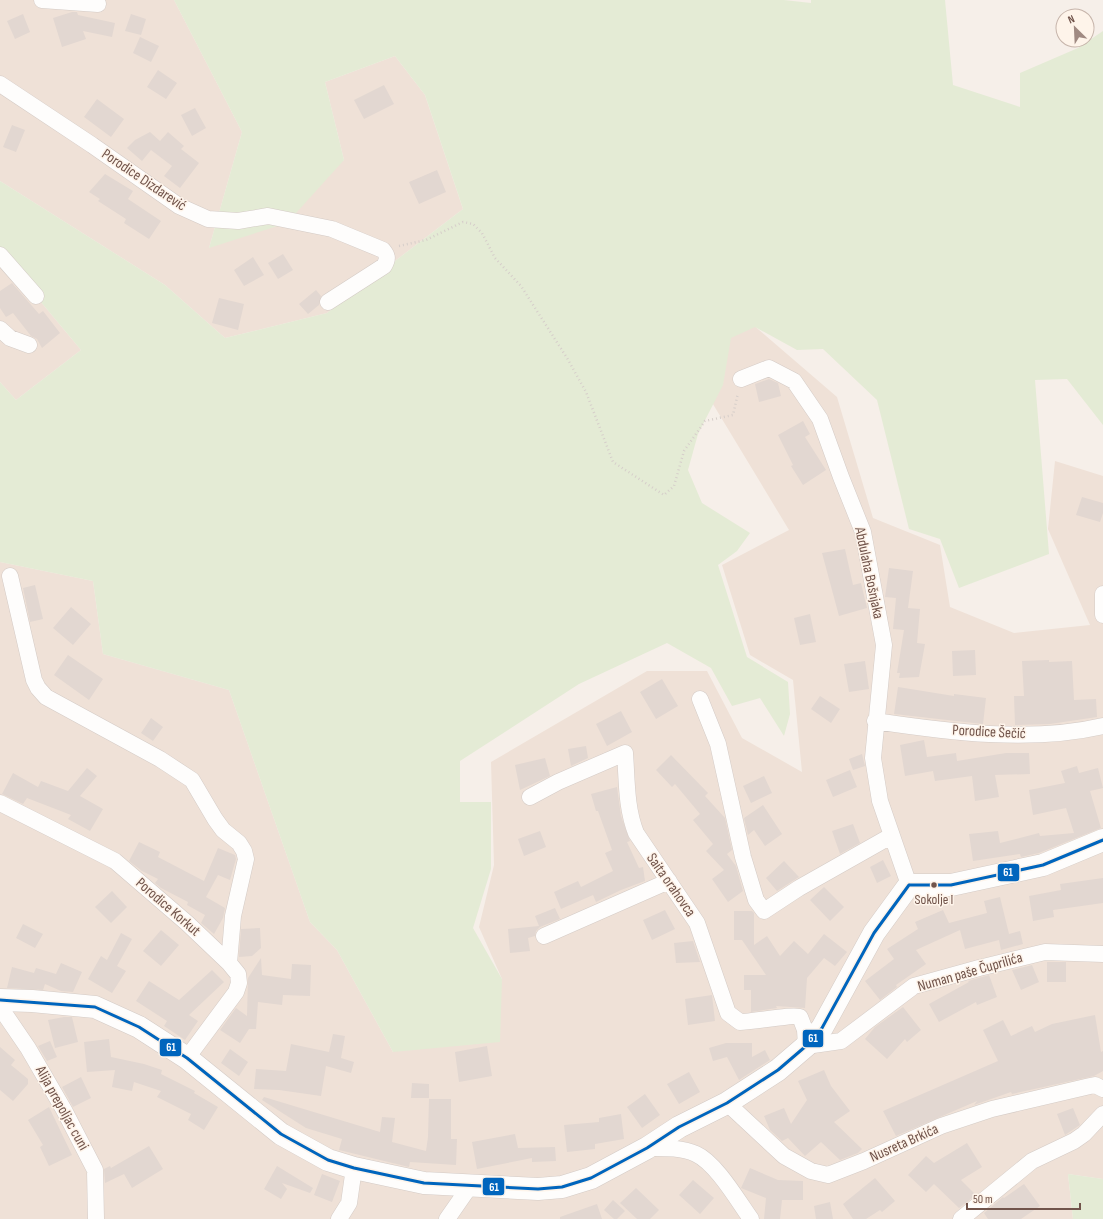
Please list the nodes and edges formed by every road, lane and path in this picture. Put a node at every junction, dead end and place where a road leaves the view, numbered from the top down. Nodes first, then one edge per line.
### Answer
1 (42, 0) edge
2 (98, 4) dead end
3 (0, 84) edge
4 (383, 250) junction
5 (0, 256) edge
6 (36, 296) dead end
7 (328, 302) dead end
8 (0, 329) edge
9 (29, 345) dead end
10 (741, 379) joint
11 (10, 576) dead end
12 (1103, 594) edge
13 (1103, 615) edge
14 (700, 699) dead end
15 (875, 721) junction
16 (1103, 726) edge
17 (530, 797) dead end
18 (0, 804) edge
19 (891, 836) junction
20 (1103, 840) edge
21 (669, 881) junction
22 (909, 885) junction
23 (544, 936) dead end
24 (1103, 954) edge
25 (230, 963) junction
26 (0, 1000) edge
27 (0, 1007) edge
28 (806, 1046) junction
29 (187, 1058) junction
30 (1103, 1089) edge
31 (727, 1103) junction
32 (1103, 1114) edge
33 (647, 1148) junction
34 (354, 1168) junction
35 (470, 1186) junction
36 (96, 1219) edge
37 (339, 1219) edge
38 (447, 1219) edge
39 (751, 1219) edge
40 (961, 1219) edge

1 - 2 street
3 - 4 street, Porodice Dizdarević
4 - 7 street
4 - 10 path
5 - 6 street
8 - 9 street
10 - 15 street, Abdulaha Bošnjaka
11 - 25 street
12 - 13 street
14 - 19 street
15 - 16 street, Porodice Šečić
15 - 19 street, Abdulaha Bošnjaka
17 - 21 street, Saita orahovca
18 - 25 street, Porodice Korkut
19 - 22 street, Abdulaha Bošnjaka
20 - 22 street
21 - 23 street
21 - 28 street, Saita orahovca
22 - 28 street
24 - 28 street, Numan paše Čuprilića
25 - 29 street, Porodice Korkut
26 - 29 street
27 - 36 street, Alija prepoljac cuni
28 - 31 street
29 - 34 street
30 - 31 street, Nusreta Brkića
31 - 33 street
32 - 40 street
33 - 35 street
33 - 39 street
34 - 35 street
34 - 37 street
35 - 38 street

